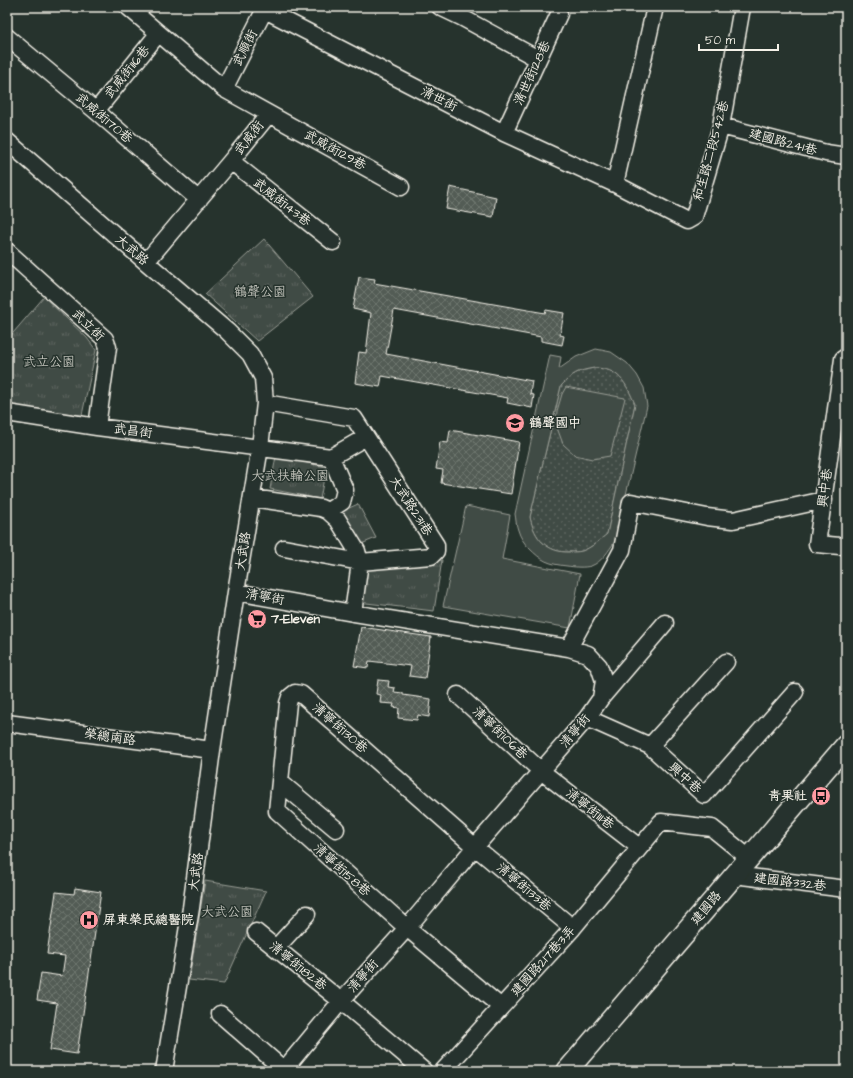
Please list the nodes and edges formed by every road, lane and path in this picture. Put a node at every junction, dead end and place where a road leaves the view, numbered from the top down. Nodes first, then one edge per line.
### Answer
1 (128, 7) edge
2 (440, 7) edge
3 (655, 7) edge
4 (742, 7) edge
5 (266, 8) edge
6 (463, 12) edge
7 (559, 14) dead end
8 (158, 34) junction
9 (7, 37) edge
10 (538, 59) junction
11 (224, 89) junction
12 (96, 110) junction
13 (269, 114) junction
14 (721, 126) junction
15 (504, 133) junction
16 (7, 140) edge
17 (846, 156) edge
18 (232, 161) junction
19 (615, 184) junction
20 (401, 187) dead end
21 (199, 200) junction
22 (687, 221) joint
23 (333, 242) dead end
24 (7, 251) edge
25 (146, 262) junction
26 (846, 357) edge
27 (265, 403) junction
28 (7, 413) edge
29 (98, 427) junction
30 (366, 437) junction
31 (260, 447) junction
32 (331, 457) junction
33 (252, 498) junction
34 (824, 500) junction
35 (328, 511) junction
36 (846, 544) edge
37 (284, 548) dead end
38 (360, 562) junction
39 (236, 592) junction
40 (353, 613) junction
41 (665, 623) dead end
42 (568, 648) junction
43 (726, 662) dead end
44 (795, 692) dead end
45 (458, 695) dead end
46 (602, 698) junction
47 (587, 718) junction
48 (7, 723) edge
49 (846, 745) edge
50 (650, 746) junction
51 (212, 750) junction
52 (541, 771) junction
53 (280, 782) junction
54 (277, 811) joint
55 (336, 829) dead end
56 (475, 847) junction
57 (639, 847) junction
58 (749, 858) junction
59 (734, 875) junction
60 (846, 889) edge
61 (307, 914) dead end
62 (406, 928) junction
63 (573, 928) junction
64 (256, 932) dead end
65 (276, 948) junction
66 (341, 1001) junction
67 (501, 1007) junction
68 (220, 1014) dead end
69 (164, 1071) edge
70 (283, 1071) edge
71 (424, 1071) edge
72 (443, 1071) edge
73 (567, 1071) edge

1 - 8 street, 武威街
2 - 6 street
3 - 19 street
4 - 14 street, 和生路二段542巷
5 - 11 street, 武順街
5 - 15 street, 清世街
6 - 10 street
7 - 10 street, 清世街128巷
8 - 11 street, 武威街
8 - 12 street, 武威街116巷
9 - 12 street, 武威街170巷
10 - 15 street, 清世街128巷
11 - 13 street, 武威街
12 - 21 street, 武威街170巷
13 - 18 street, 武威街
13 - 20 street, 武威街129巷
14 - 17 street, 建國路241巷
14 - 22 street, 和生路二段542巷
15 - 19 street, 清世街
16 - 25 street, 大武路
18 - 21 street, 武威街
18 - 23 street, 武威街143巷
19 - 22 street, 清世街
21 - 25 street, 武威街
24 - 29 street, 武立街
25 - 27 street, 大武路
26 - 34 street, 興中巷
27 - 30 street, 大武路231巷
27 - 31 street, 大武路
28 - 29 street, 武昌街
29 - 31 street, 武昌街
30 - 32 street
30 - 38 street, 大武路231巷
31 - 32 street
31 - 33 street, 大武路
32 - 35 street
33 - 35 street
33 - 39 street, 大武路
34 - 36 street, 興中巷
34 - 42 street
35 - 38 street
37 - 38 street
38 - 40 street
39 - 40 street, 清寧街
39 - 51 street, 大武路
40 - 42 street, 清寧街
41 - 46 street
42 - 46 street, 清寧街
43 - 50 street
44 - 50 street, 興中巷
45 - 52 street, 清寧街106巷
46 - 47 street, 清寧街
47 - 50 street, 興中巷
47 - 52 street, 清寧街
48 - 51 street, 榮總南路
49 - 58 main road, 建國路
51 - 69 street, 大武路
52 - 56 street, 清寧街
52 - 57 street, 清寧街111巷
53 - 54 street, 清寧街130巷
53 - 55 street
53 - 56 street, 清寧街130巷
54 - 62 street, 清寧街158巷
56 - 62 street, 清寧街
56 - 63 street, 清寧街133巷
57 - 58 street, 建國路217巷3弄
57 - 63 street, 建國路217巷3弄
58 - 59 main road, 建國路
59 - 60 street, 建國路332巷
59 - 73 main road, 建國路
61 - 65 street
62 - 66 street, 清寧街
62 - 67 street, 清寧街158巷
63 - 67 street, 建國路217巷3弄
64 - 65 street, 清寧街182巷
65 - 66 street, 清寧街182巷
66 - 70 street, 清寧街
66 - 71 street, 清寧街182巷
67 - 72 street, 建國路217巷3弄
68 - 70 street

